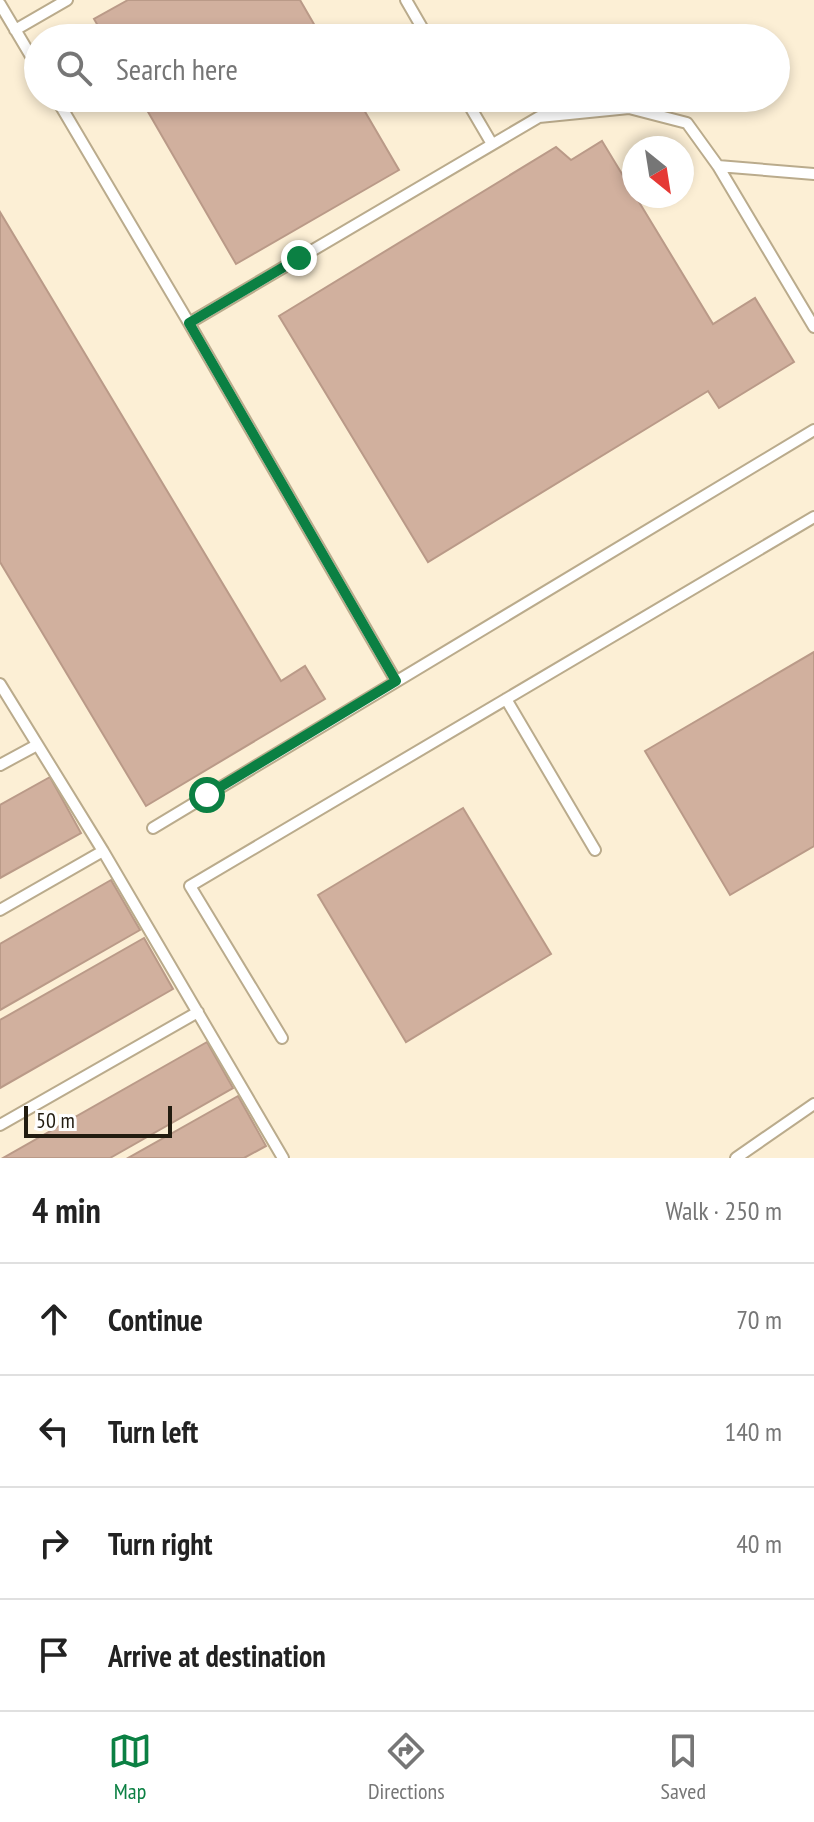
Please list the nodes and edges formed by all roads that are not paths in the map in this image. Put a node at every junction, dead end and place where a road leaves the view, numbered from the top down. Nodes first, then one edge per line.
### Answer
1 (67, 0) edge
2 (406, 0) edge
3 (0, 4) edge
4 (25, 24) edge
5 (420, 24) edge
6 (24, 25) edge
7 (15, 30) junction
8 (24, 45) edge
9 (64, 112) edge
10 (473, 112) edge
11 (589, 112) edge
12 (644, 112) edge
13 (492, 144) junction
14 (718, 166) junction
15 (814, 174) edge
16 (189, 323) junction
17 (814, 327) edge
18 (814, 430) edge
19 (814, 517) edge
20 (396, 681) junction
21 (0, 684) edge
22 (506, 699) junction
23 (37, 745) junction
24 (0, 765) edge
25 (153, 828) dead end
26 (595, 850) dead end
27 (103, 851) junction
28 (0, 910) edge
29 (198, 1012) junction
30 (282, 1038) dead end
31 (814, 1104) edge
32 (0, 1125) edge
33 (283, 1158) edge
34 (736, 1158) edge

1 - 4 lane
2 - 5 lane
3 - 7 lane
6 - 7 lane
7 - 8 lane
9 - 16 lane
10 - 13 lane
11 - 13 lane
12 - 14 lane
13 - 16 lane
14 - 15 lane
14 - 17 lane
16 - 20 lane
18 - 20 lane
19 - 22 lane
20 - 25 lane
21 - 23 lane
22 - 26 lane
22 - 30 lane
23 - 24 lane
23 - 27 lane
27 - 28 lane
27 - 29 lane
29 - 32 lane
29 - 33 lane
31 - 34 lane

